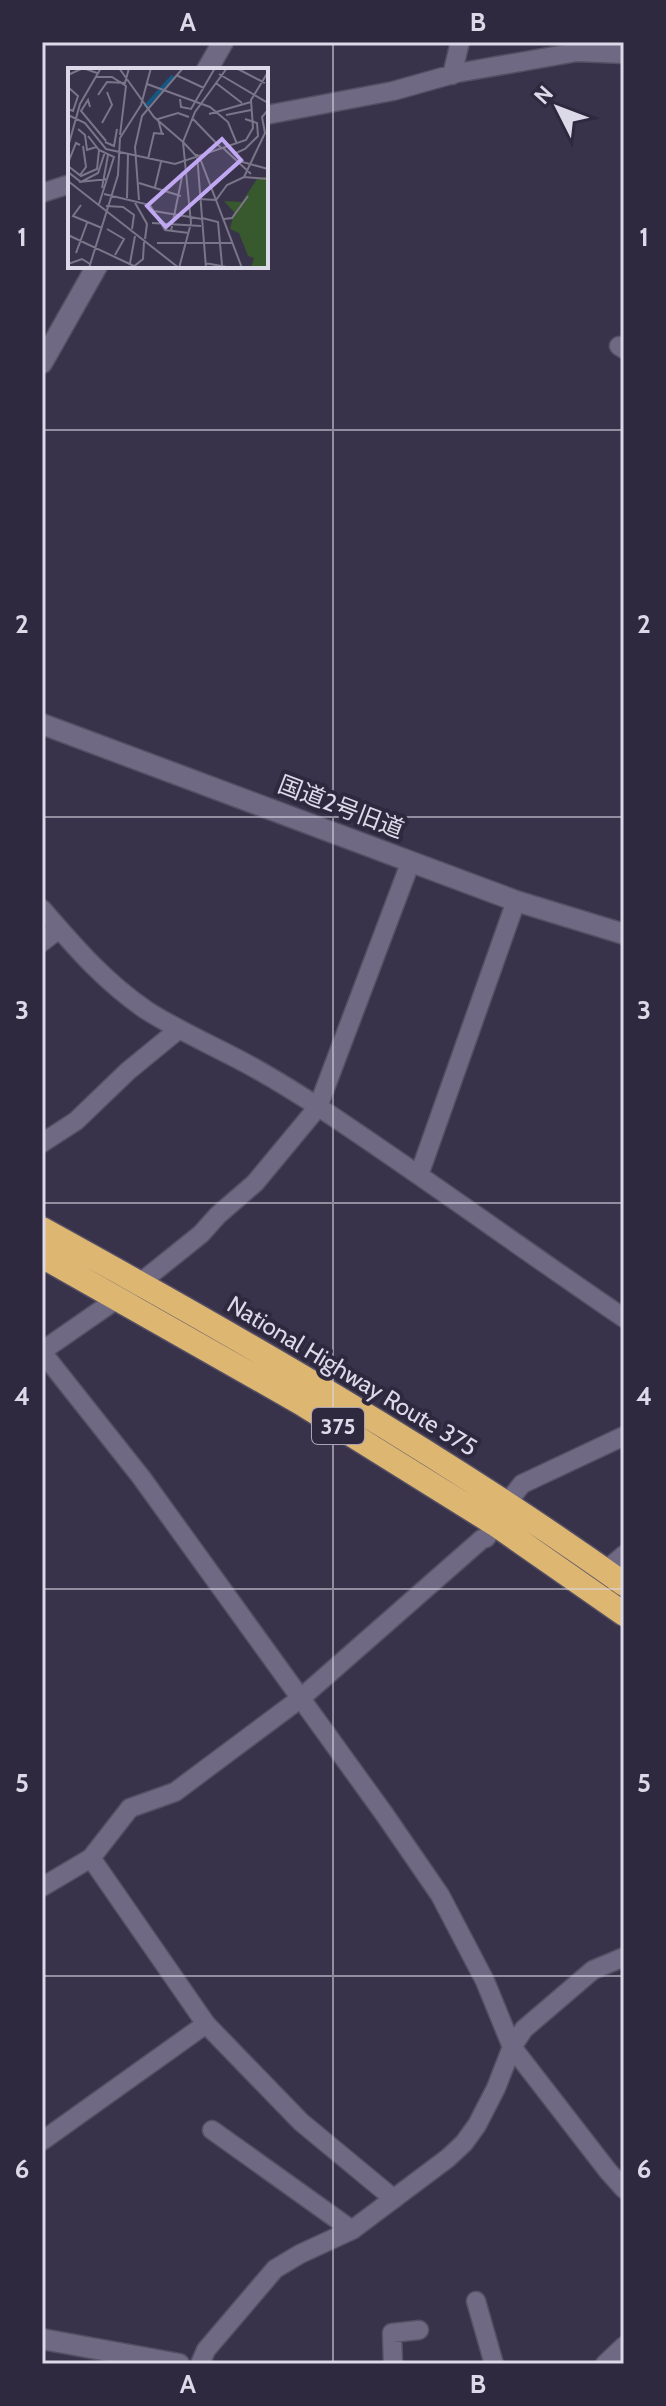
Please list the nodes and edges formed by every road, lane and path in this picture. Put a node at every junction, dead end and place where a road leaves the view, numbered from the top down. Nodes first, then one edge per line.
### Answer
1 (460, 42) edge
2 (215, 45) edge
3 (624, 54) edge
4 (208, 68) edge
5 (452, 75) junction
6 (268, 115) edge
7 (68, 185) edge
8 (42, 193) edge
9 (96, 268) edge
10 (42, 363) edge
11 (42, 724) edge
12 (411, 861) junction
13 (516, 901) junction
14 (42, 909) edge
15 (59, 929) junction
16 (624, 934) edge
17 (42, 942) edge
18 (178, 1030) junction
19 (318, 1107) junction
20 (42, 1143) edge
21 (419, 1175) junction
22 (42, 1229) edge
23 (42, 1256) edge
24 (140, 1283) junction
25 (115, 1299) junction
26 (624, 1318) edge
27 (42, 1351) edge
28 (624, 1436) edge
29 (501, 1514) junction
30 (624, 1555) edge
31 (614, 1578) edge
32 (624, 1614) edge
33 (301, 1698) junction
34 (91, 1858) junction
35 (42, 1887) edge
36 (624, 1957) edge
37 (206, 2024) junction
38 (512, 2047) junction
39 (212, 2130) dead end
40 (42, 2141) edge
41 (624, 2189) edge
42 (394, 2199) junction
43 (352, 2230) junction
44 (476, 2301) dead end
45 (419, 2330) dead end
46 (42, 2339) edge
47 (624, 2346) edge
48 (179, 2364) edge
49 (200, 2364) edge
50 (393, 2364) edge
51 (494, 2364) edge
52 (605, 2364) edge

1 - 5 street
2 - 4 street
3 - 5 street
5 - 6 street
7 - 8 street
9 - 10 street
11 - 12 street, 国道2号旧道
12 - 13 street, 国道2号旧道
12 - 19 street
13 - 16 street, 国道2号旧道
13 - 21 street
14 - 15 street
15 - 17 street
15 - 18 street
18 - 19 street
18 - 20 street
19 - 21 street
19 - 24 street
21 - 26 street
22 - 24 highway, National Highway Route 375 / 375
23 - 25 highway, National Highway Route 375 / 375
24 - 25 street
24 - 29 highway, National Highway Route 375 / 375
25 - 27 street
25 - 29 highway, National Highway Route 375 / 375
27 - 33 street
28 - 29 street
29 - 31 highway, National Highway Route 375 / 375
29 - 32 highway, National Highway Route 375 / 375
29 - 33 street
30 - 31 street
33 - 34 street
33 - 38 street
34 - 35 street
34 - 37 street
36 - 38 street
37 - 40 street
37 - 42 street
38 - 41 street
38 - 42 street
39 - 43 street
42 - 43 street
43 - 49 street
44 - 51 street
45 - 50 street
46 - 48 street
47 - 52 street

